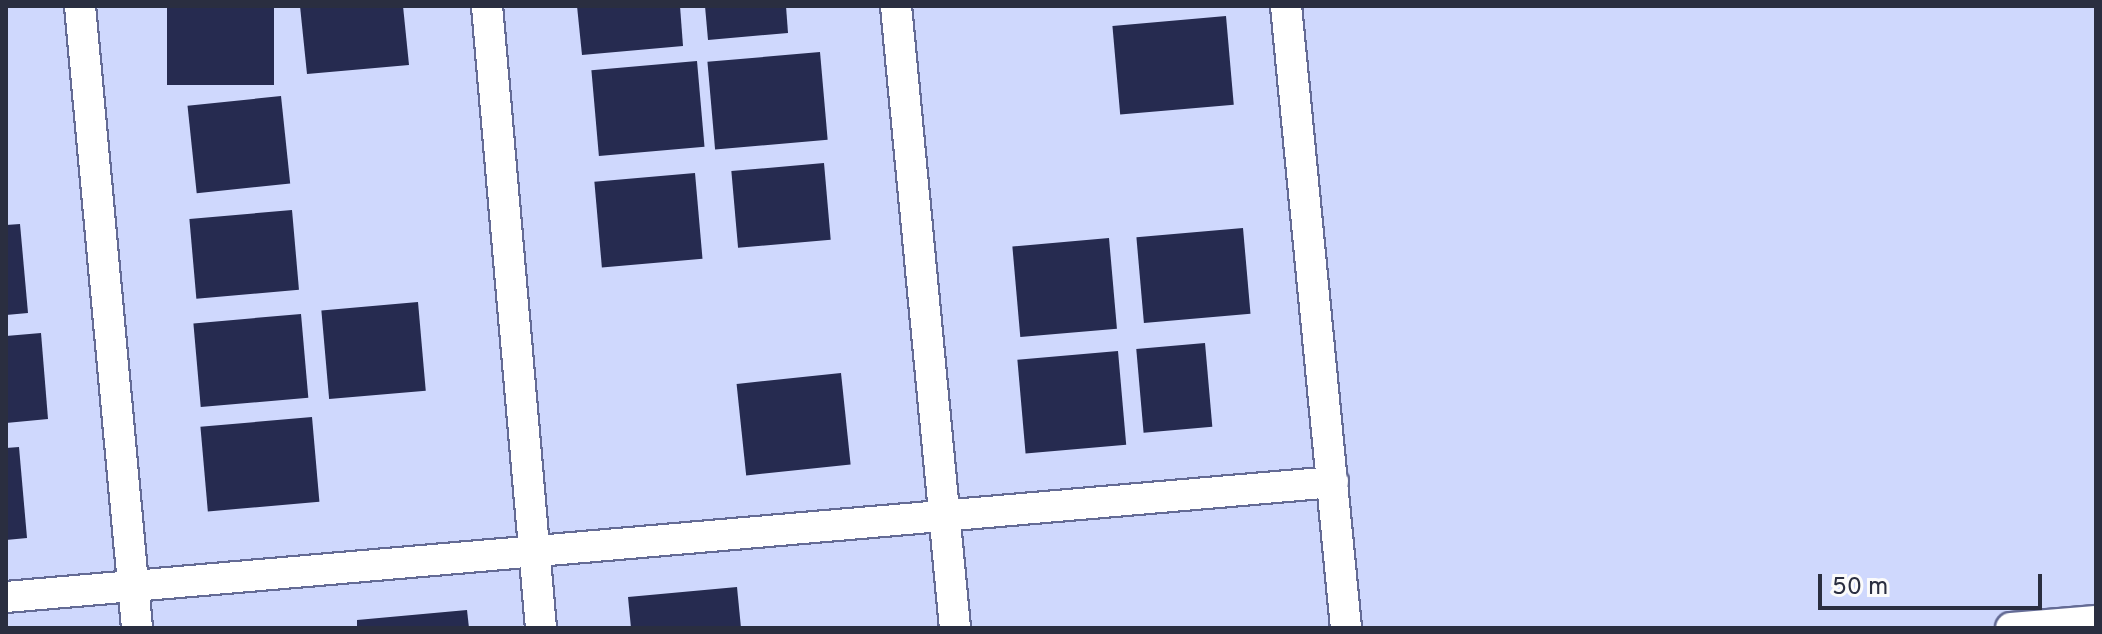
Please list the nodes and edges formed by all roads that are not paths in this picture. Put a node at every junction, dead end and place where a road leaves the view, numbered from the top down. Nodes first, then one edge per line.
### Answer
1 (80, 6) edge
2 (487, 6) edge
3 (896, 6) edge
4 (1286, 6) edge
5 (1333, 482) junction
6 (945, 518) junction
7 (535, 552) junction
8 (133, 586) junction
9 (6, 597) edge
10 (2096, 621) edge
11 (137, 628) edge
12 (541, 628) edge
13 (955, 628) edge
14 (1346, 628) edge
15 (2011, 628) edge

1 - 8 street
2 - 7 street
3 - 6 street
4 - 5 street
5 - 6 street
5 - 14 street
6 - 7 street
6 - 13 street
7 - 8 street
7 - 12 street
8 - 9 street
8 - 11 street
10 - 15 street

